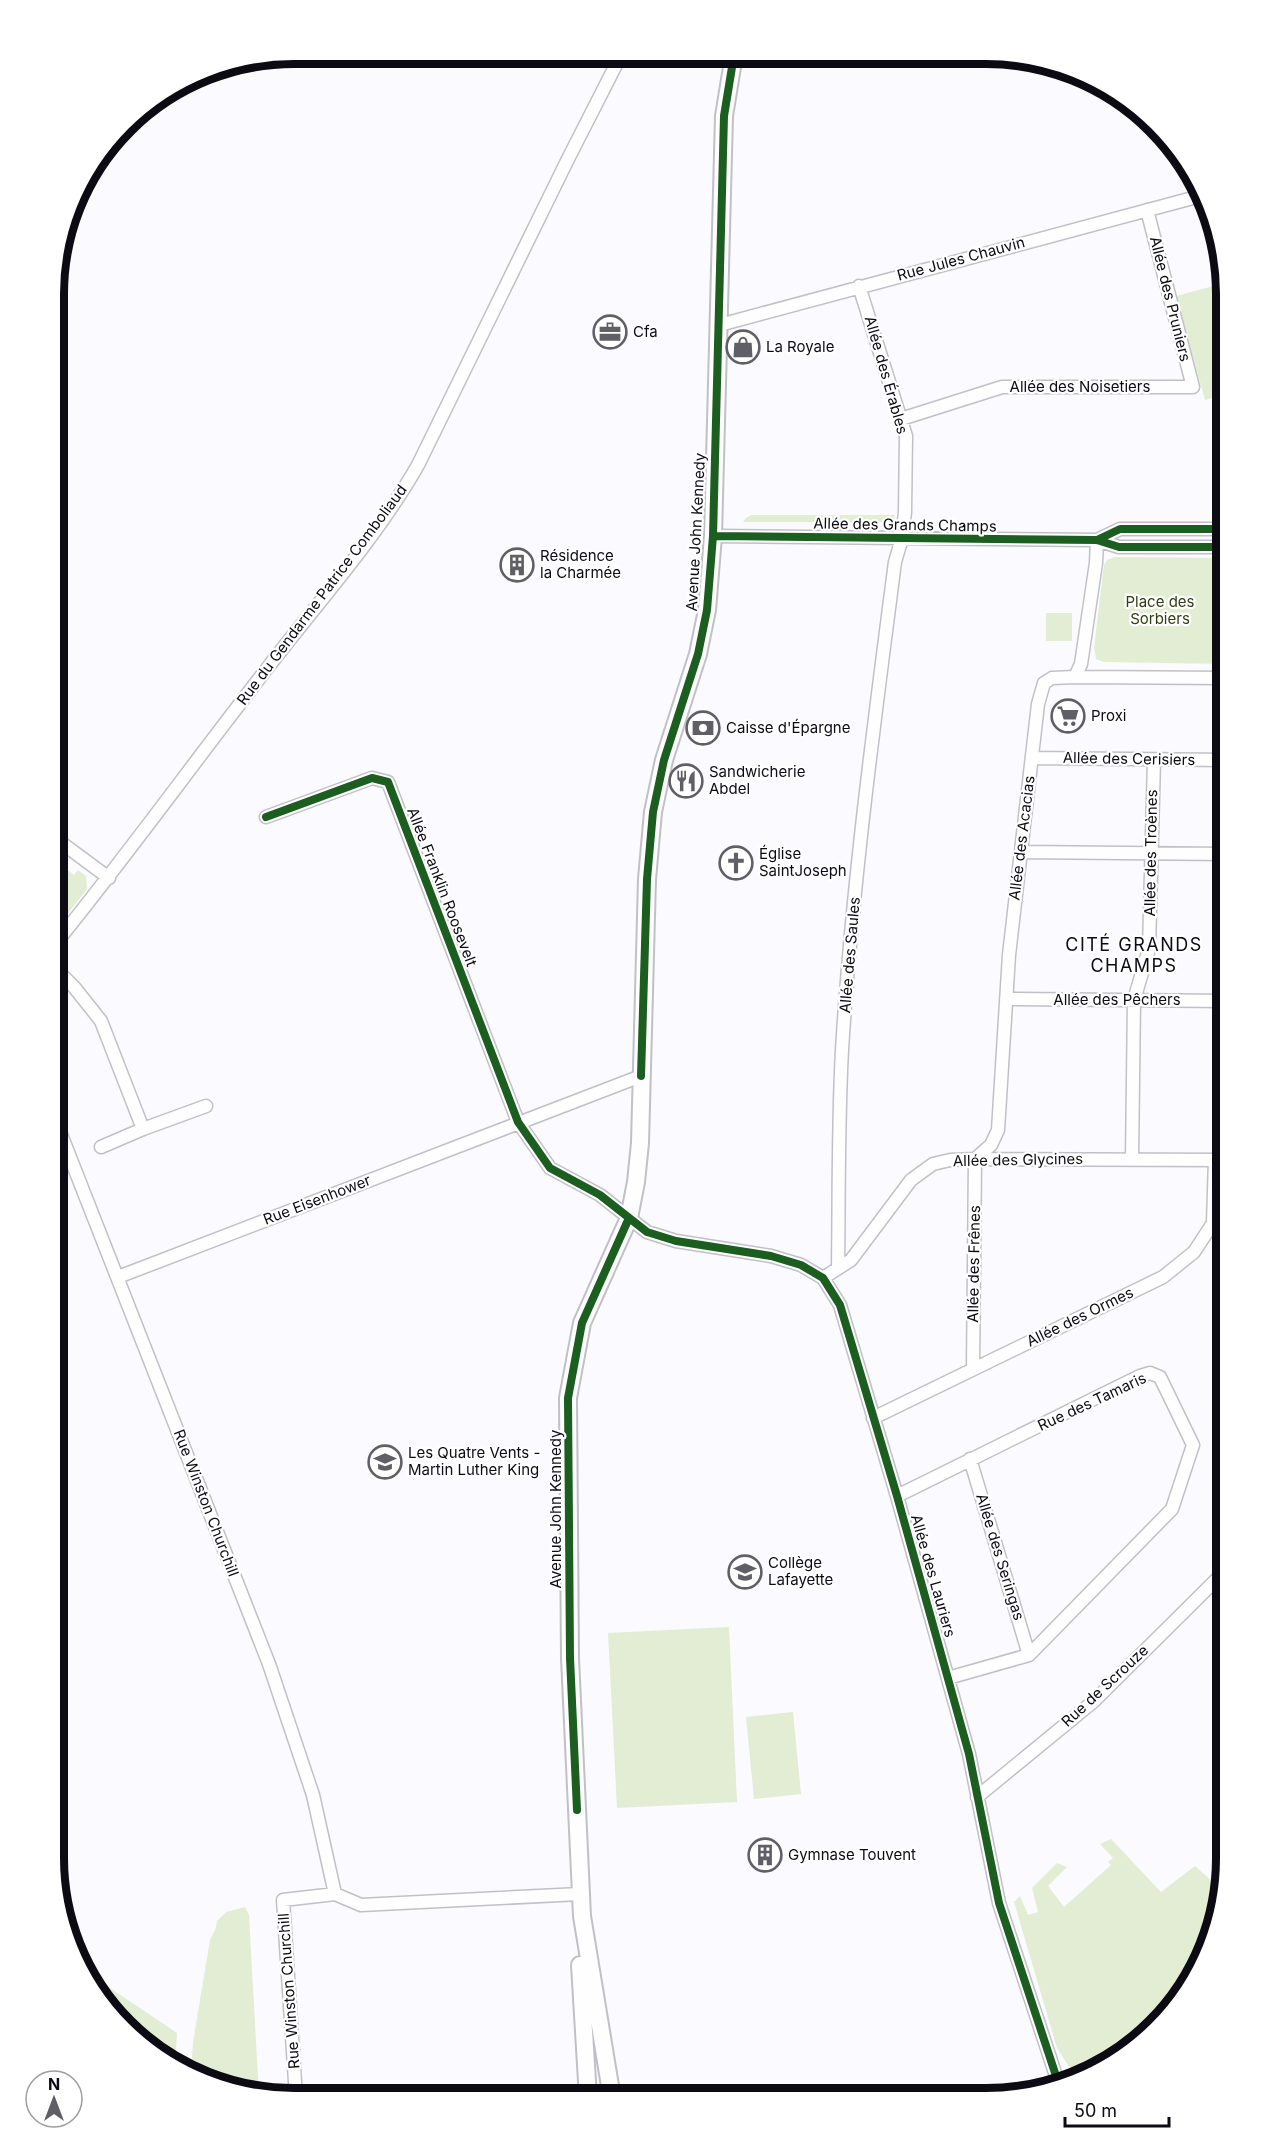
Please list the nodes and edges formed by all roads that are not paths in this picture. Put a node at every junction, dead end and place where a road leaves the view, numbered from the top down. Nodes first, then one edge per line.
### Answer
1 (616, 64) edge
2 (733, 64) edge
3 (1195, 197) edge
4 (1148, 210) junction
5 (860, 286) junction
6 (718, 323) junction
7 (1193, 387) joint
8 (901, 419) junction
9 (1216, 529) edge
10 (713, 536) junction
11 (902, 538) junction
12 (1097, 540) junction
13 (1216, 547) edge
14 (1075, 677) junction
15 (1216, 678) edge
16 (1032, 758) junction
17 (1154, 760) junction
18 (1216, 760) edge
19 (266, 817) dead end
20 (64, 845) edge
21 (1021, 852) junction
22 (1151, 853) junction
23 (1216, 854) edge
24 (109, 878) junction
25 (64, 933) edge
26 (64, 977) edge
27 (1006, 999) junction
28 (1134, 1000) junction
29 (1216, 1001) edge
30 (641, 1076) junction
31 (206, 1106) dead end
32 (518, 1122) junction
33 (143, 1129) junction
34 (64, 1142) edge
35 (101, 1147) dead end
36 (975, 1159) junction
37 (1131, 1160) junction
38 (1216, 1160) edge
39 (1216, 1199) edge
40 (629, 1218) junction
41 (838, 1268) junction
42 (118, 1277) junction
43 (823, 1278) junction
44 (973, 1369) junction
45 (873, 1418) junction
46 (970, 1459) junction
47 (897, 1496) junction
48 (1216, 1580) edge
49 (1029, 1655) junction
50 (948, 1678) junction
51 (977, 1797) junction
52 (334, 1894) junction
53 (580, 1894) junction
54 (582, 1916) junction
55 (1056, 2077) edge
56 (295, 2088) edge
57 (587, 2088) edge
58 (610, 2088) edge

1 - 24 street, Rue du Gendarme Patrice Comboliaud
2 - 6 main road, Avenue John Kennedy
3 - 4 street, Rue Jules Chauvin
4 - 5 street, Rue Jules Chauvin
4 - 7 street, Allée des Pruniers
5 - 6 street, Rue Jules Chauvin
5 - 8 street, Allée des Érables
6 - 10 main road, Avenue John Kennedy
7 - 8 street, Allée des Noisetiers
8 - 11 street, Allée des Érables
9 - 12 street, Allée des Grands Champs
10 - 11 street, Allée des Grands Champs
10 - 30 main road, Avenue John Kennedy
11 - 12 street, Allée des Grands Champs
11 - 41 street, Allée des Saules
12 - 13 street, Allée des Grands Champs
12 - 14 street
14 - 15 street
14 - 16 street, Allée des Acacias
16 - 17 street, Allée des Cerisiers
16 - 21 street, Allée des Acacias
17 - 18 street, Allée des Cerisiers
17 - 22 street, Allée des Troènes
19 - 32 street, Allée Franklin Roosevelt
20 - 24 street
21 - 22 street
21 - 27 street, Allée des Acacias
22 - 23 street
22 - 28 street, Allée des Troènes
24 - 25 street, Rue du Gendarme Patrice Comboliaud
26 - 33 street
27 - 28 street, Allée des Pêchers
27 - 36 street, Allée des Acacias
28 - 29 street, Allée des Pêchers
28 - 37 street, Allée des Troènes
30 - 32 street, Rue Eisenhower
30 - 40 main road, Avenue John Kennedy
31 - 33 street
32 - 40 street
32 - 42 street, Rue Eisenhower
33 - 35 street
34 - 42 street, Rue Winston Churchill
36 - 37 street, Allée des Glycines
36 - 41 street, Allée des Glycines
36 - 44 street, Allée des Frênes
37 - 38 street, Allée des Glycines
39 - 44 street, Allée des Ormes
40 - 43 street, Allée des Lauriers
40 - 53 main road, Avenue John Kennedy
41 - 43 street, Allée des Glycines
42 - 52 street, Rue Winston Churchill
43 - 45 street, Allée des Lauriers
44 - 45 street, Allée des Ormes
45 - 47 street, Allée des Lauriers
46 - 47 street, Rue des Tamaris
46 - 49 street, Allée des Seringas
46 - 49 street, Rue des Tamaris
47 - 50 street, Allée des Lauriers
48 - 51 street, Rue de Scrouze
49 - 50 street, Rue des Tamaris
50 - 51 street, Allée des Lauriers
51 - 55 street, Allée des Lauriers
52 - 53 street, Rue Winston Churchill
52 - 56 street, Rue Winston Churchill
53 - 54 main road, Avenue John Kennedy
54 - 57 main road, Avenue John Kennedy
54 - 58 main road, Avenue John Kennedy

